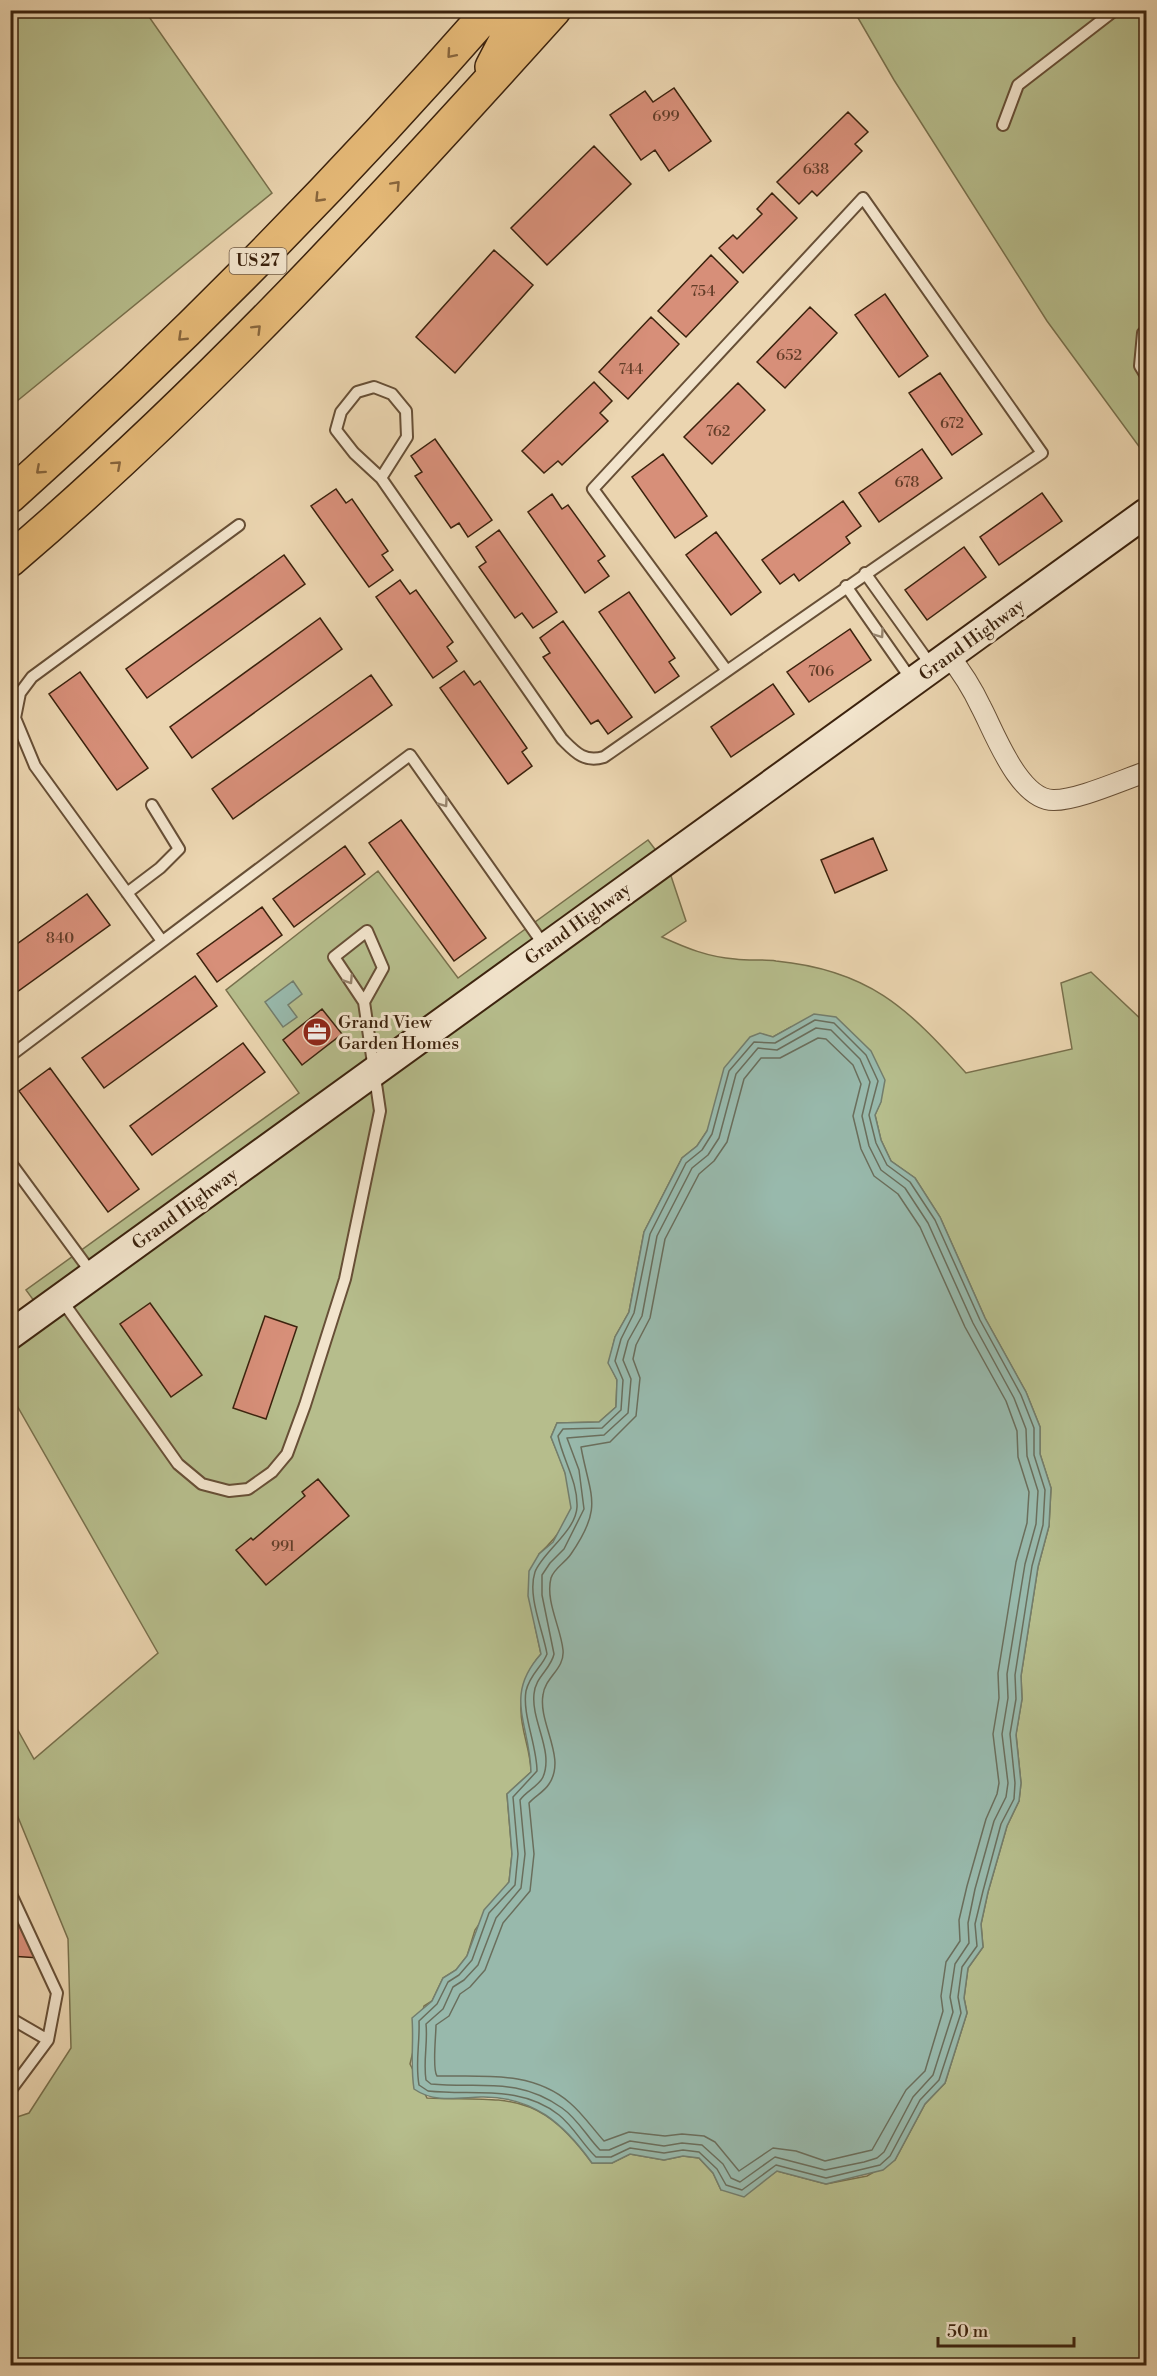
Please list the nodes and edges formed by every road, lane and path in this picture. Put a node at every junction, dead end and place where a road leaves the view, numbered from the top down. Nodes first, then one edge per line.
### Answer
1 (490, 10) edge
2 (1115, 10) edge
3 (537, 14) edge
4 (1003, 125) dead end
5 (1146, 333) edge
6 (1146, 376) edge
7 (381, 478) junction
8 (10, 496) edge
9 (1146, 513) edge
10 (239, 525) dead end
11 (10, 560) edge
12 (865, 573) junction
13 (846, 586) junction
14 (932, 669) junction
15 (727, 671) junction
16 (1146, 772) edge
17 (152, 805) dead end
18 (127, 893) junction
19 (162, 941) junction
20 (546, 948) junction
21 (364, 1002) junction
22 (10, 1056) edge
23 (373, 1073) junction
24 (10, 1162) edge
25 (93, 1275) junction
26 (61, 1299) junction
27 (10, 1335) edge
28 (10, 1892) edge
29 (10, 2018) edge
30 (48, 2040) junction
31 (10, 2091) edge

1 -> 8 highway, US 27
2 - 4 lane
11 -> 3 highway, US 27
5 - 6 lane
7 - 7 lane
7 - 15 lane
9 - 14 street, Grand Highway
10 - 18 lane
12 - 13 lane
12 - 14 lane
12 - 15 lane
13 -> 14 lane
13 - 15 lane
14 - 16 street
14 - 20 street, Grand Highway
17 - 18 lane
18 - 19 lane
19 -> 20 lane
19 - 22 lane
20 - 23 street, Grand Highway
21 -> 21 lane
21 - 23 lane
23 - 25 street, Grand Highway
23 - 26 lane
24 - 25 lane
25 - 26 street, Grand Highway
26 - 27 street, Grand Highway
28 - 30 lane
29 - 30 lane
30 - 31 lane

